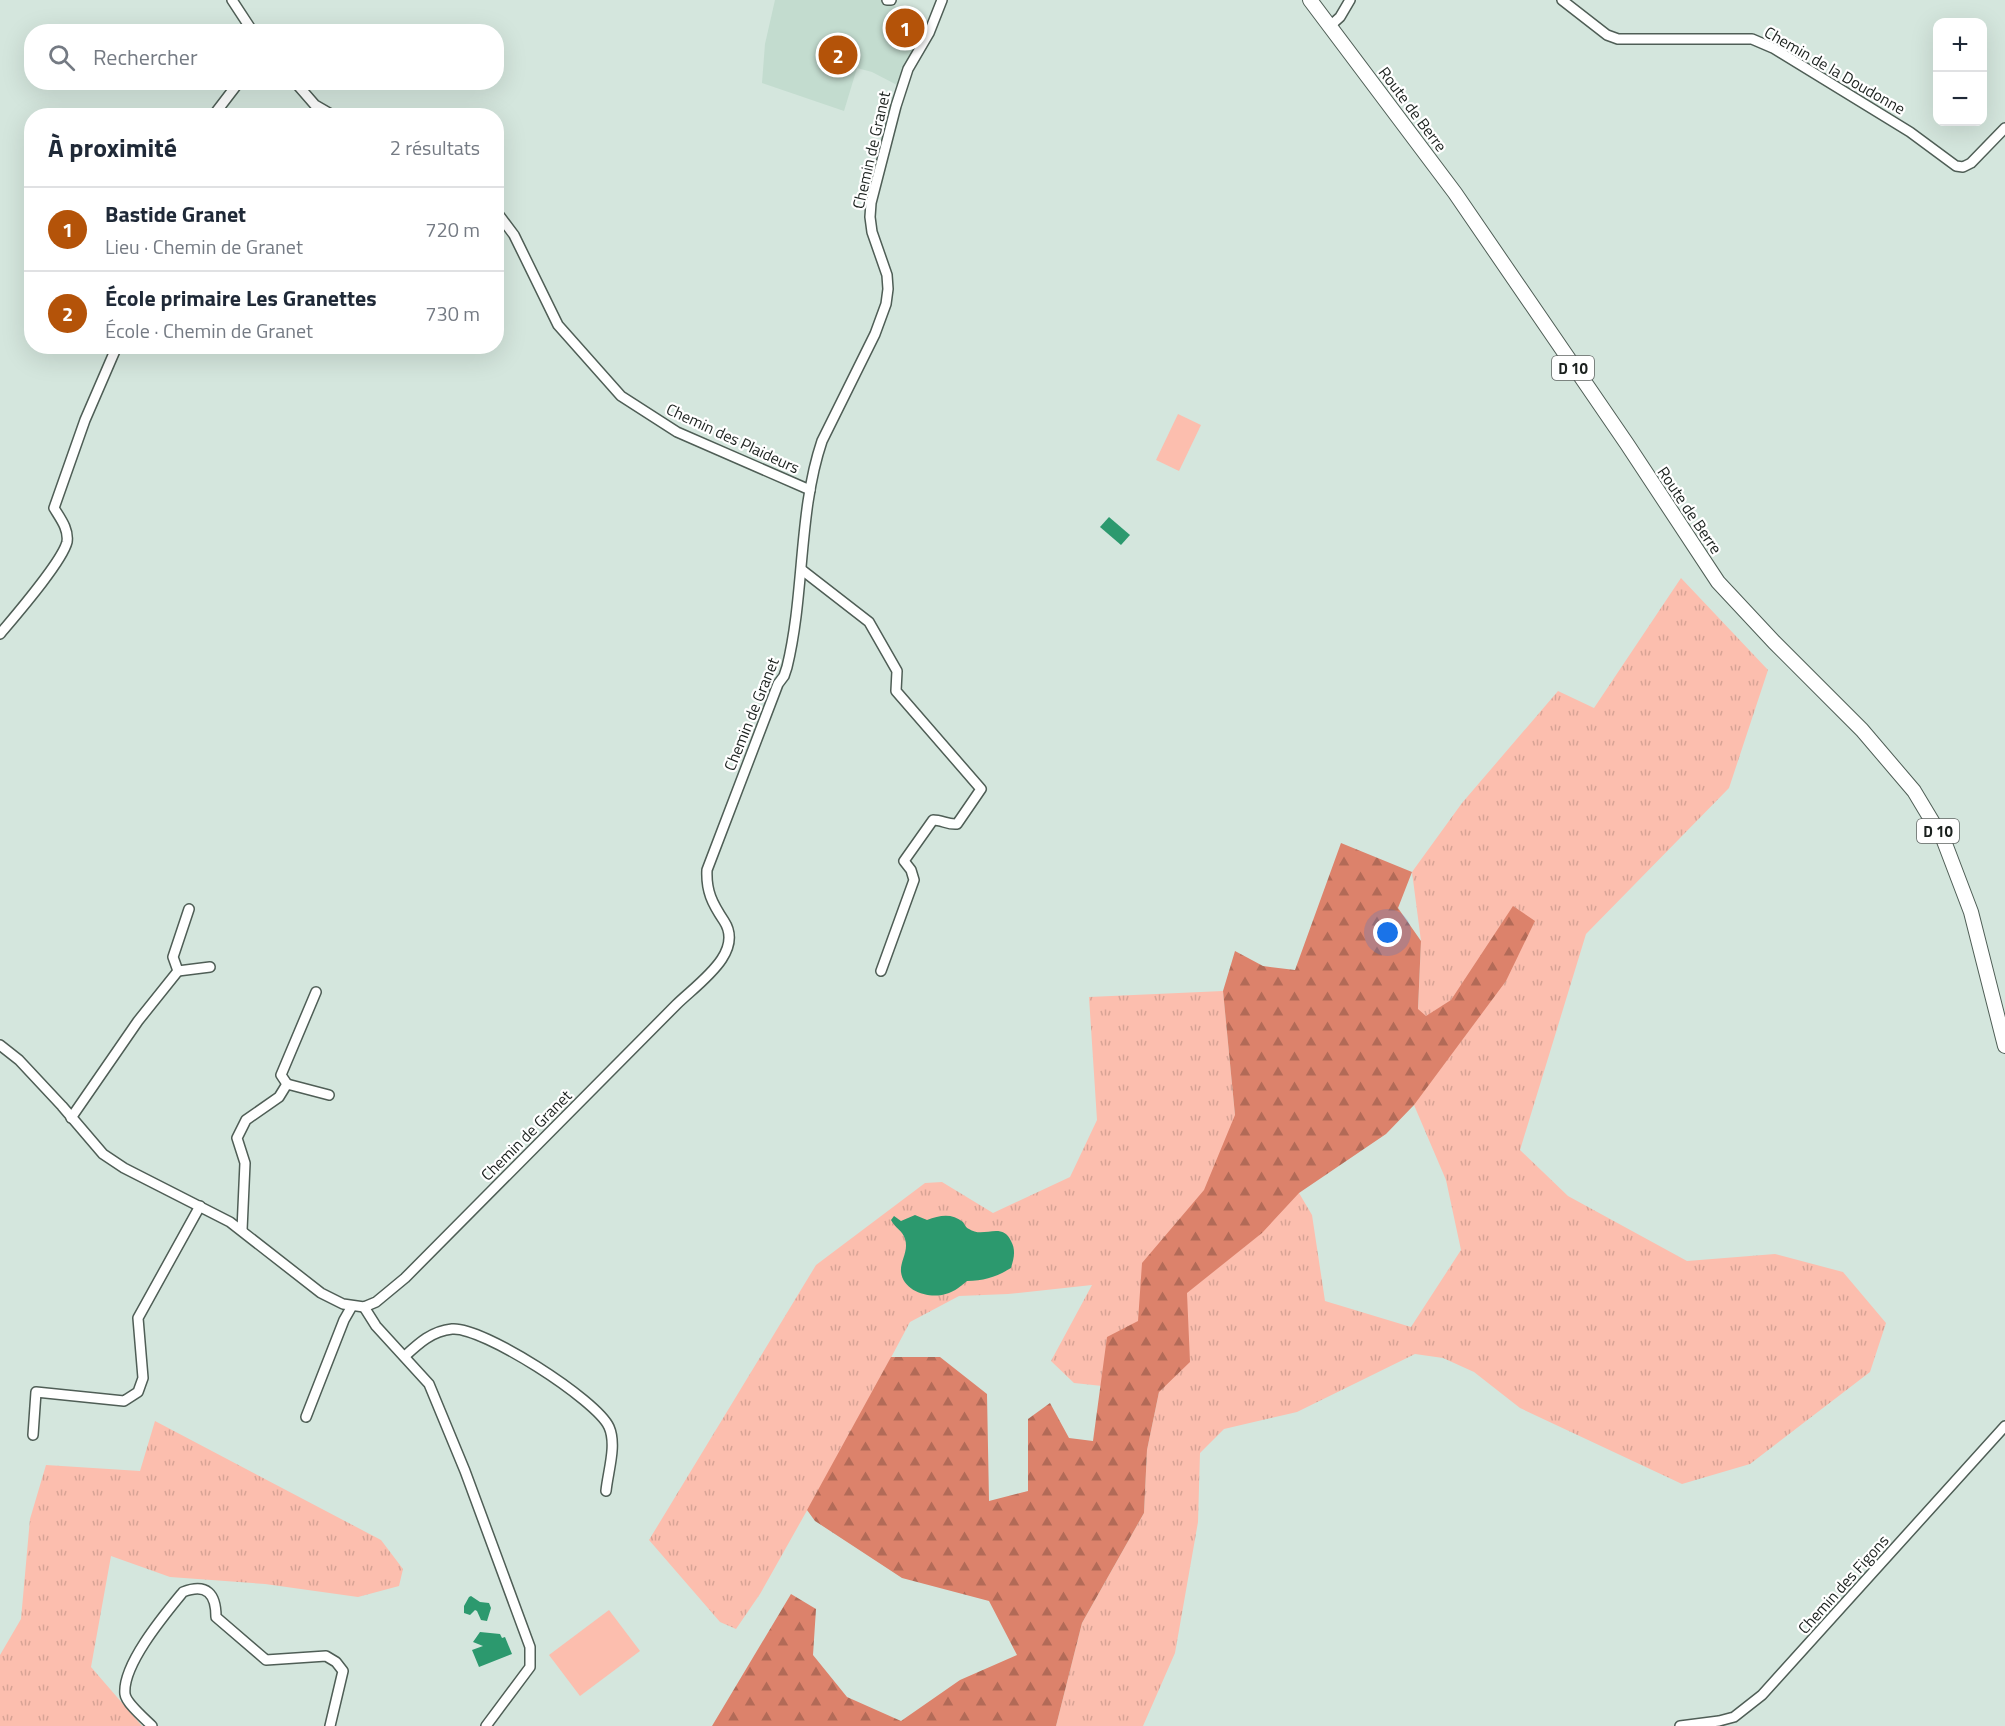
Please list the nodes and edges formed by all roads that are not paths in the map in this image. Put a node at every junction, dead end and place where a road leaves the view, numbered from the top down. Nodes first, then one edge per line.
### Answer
1 (232, 0) edge
2 (942, 0) edge
3 (1310, 0) edge
4 (1350, 0) edge
5 (1562, 0) edge
6 (248, 24) edge
7 (1330, 26) junction
8 (232, 90) edge
9 (302, 90) edge
10 (219, 108) edge
11 (320, 108) edge
12 (2005, 128) edge
13 (504, 222) edge
14 (114, 354) edge
15 (810, 490) junction
16 (802, 570) junction
17 (0, 634) edge
18 (189, 909) dead end
19 (210, 967) dead end
20 (178, 971) junction
21 (881, 971) dead end
22 (316, 992) dead end
23 (0, 1045) edge
24 (2005, 1046) edge
25 (287, 1084) junction
26 (329, 1095) dead end
27 (71, 1118) junction
28 (200, 1206) junction
29 (242, 1230) junction
30 (352, 1306) junction
31 (364, 1307) junction
32 (405, 1356) junction
33 (306, 1417) dead end
34 (2005, 1426) edge
35 (33, 1435) dead end
36 (606, 1491) dead end
37 (152, 1726) edge
38 (330, 1726) edge
39 (486, 1726) edge
40 (1680, 1726) edge

1 - 6 street
2 - 15 street, Chemin de Granet
3 - 7 main road, Route de Berre
4 - 7 street
5 - 12 street, Chemin de la Doudonne
7 - 24 main road, Route de Berre / D 10
8 - 10 street
9 - 11 street
13 - 15 street, Chemin des Plaideurs
14 - 17 street
15 - 16 street, Chemin de Granet
16 - 21 street
16 - 31 street, Chemin de Granet
18 - 20 street
19 - 20 street
20 - 27 street
22 - 25 street
23 - 27 street
25 - 26 street
25 - 29 street
27 - 28 street
28 - 29 street
28 - 35 street
29 - 30 street
30 - 31 street
30 - 33 street
31 - 32 street
32 - 36 street
32 - 39 street
34 - 40 street, Chemin des Figons
37 - 38 street

